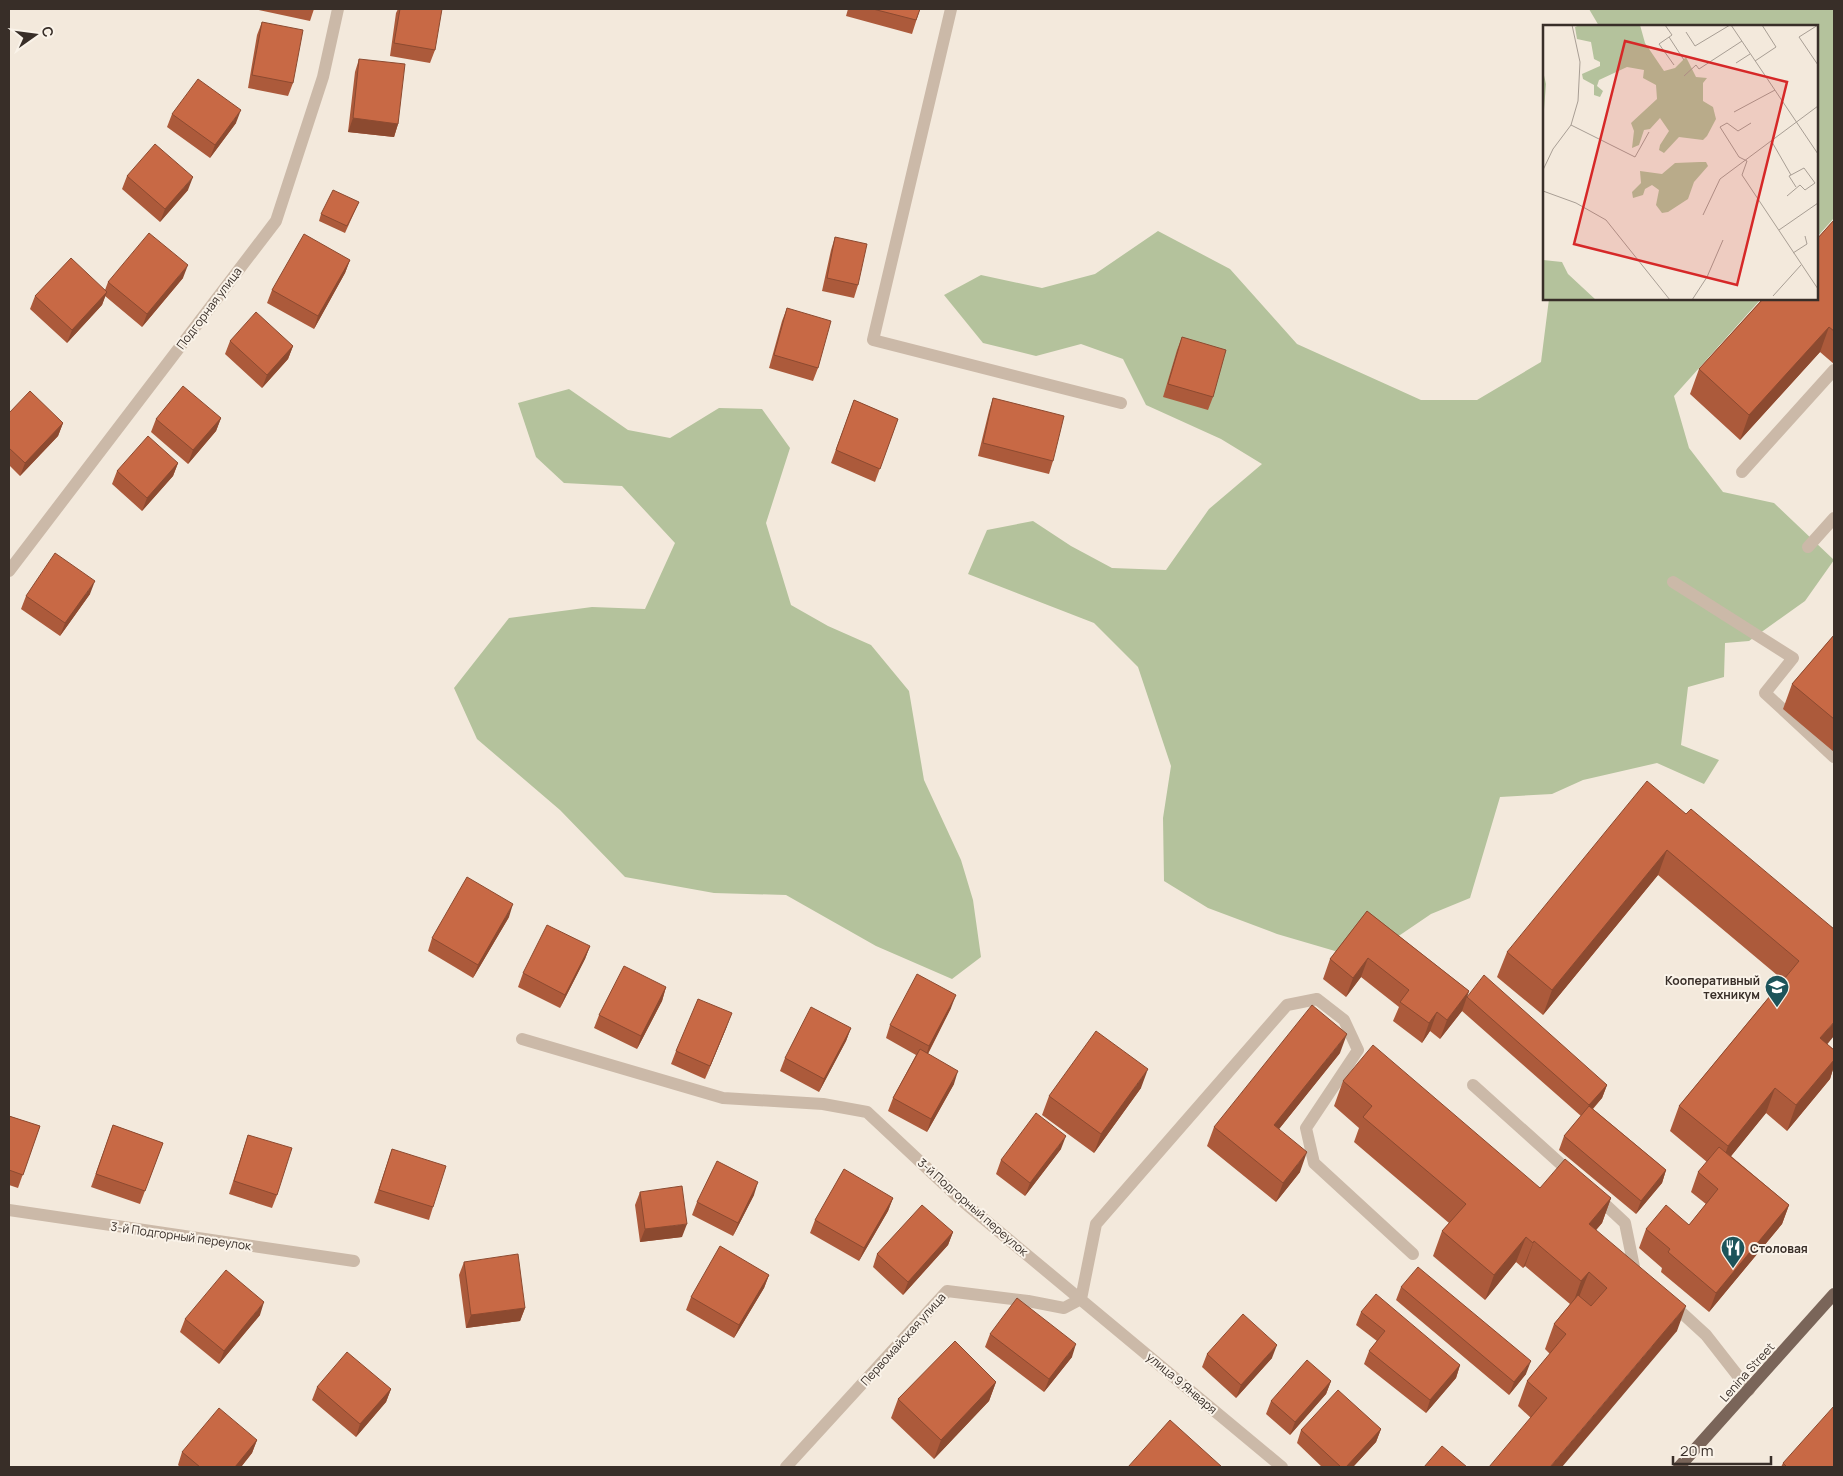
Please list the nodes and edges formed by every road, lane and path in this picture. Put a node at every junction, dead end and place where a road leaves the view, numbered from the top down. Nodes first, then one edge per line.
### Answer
1 (338, 9) edge
2 (950, 9) edge
3 (1834, 370) edge
4 (1122, 403) dead end
5 (1742, 472) dead end
6 (1834, 518) edge
7 (1808, 546) dead end
8 (9, 572) edge
9 (1673, 582) dead end
10 (1834, 757) edge
11 (522, 1039) dead end
12 (1473, 1085) dead end
13 (9, 1210) edge
14 (1413, 1254) dead end
15 (354, 1261) dead end
16 (1649, 1284) edge
17 (1834, 1294) edge
18 (1663, 1296) edge
19 (1081, 1299) junction
20 (1749, 1390) junction
21 (786, 1467) edge
22 (1282, 1467) edge
23 (1679, 1467) edge

1 - 8 street, Подгорная улица
2 - 4 street
3 - 5 street
6 - 7 street
9 - 10 street
11 - 19 street, 3-й Подгорный переулок
12 - 16 street
13 - 15 street, 3-й Подгорный переулок
14 - 19 street
17 - 20 main road, Lenina Street
18 - 20 street
19 - 21 street, Первомайская улица
19 - 22 street, улица 9 Января
20 - 23 main road, Lenina Street

